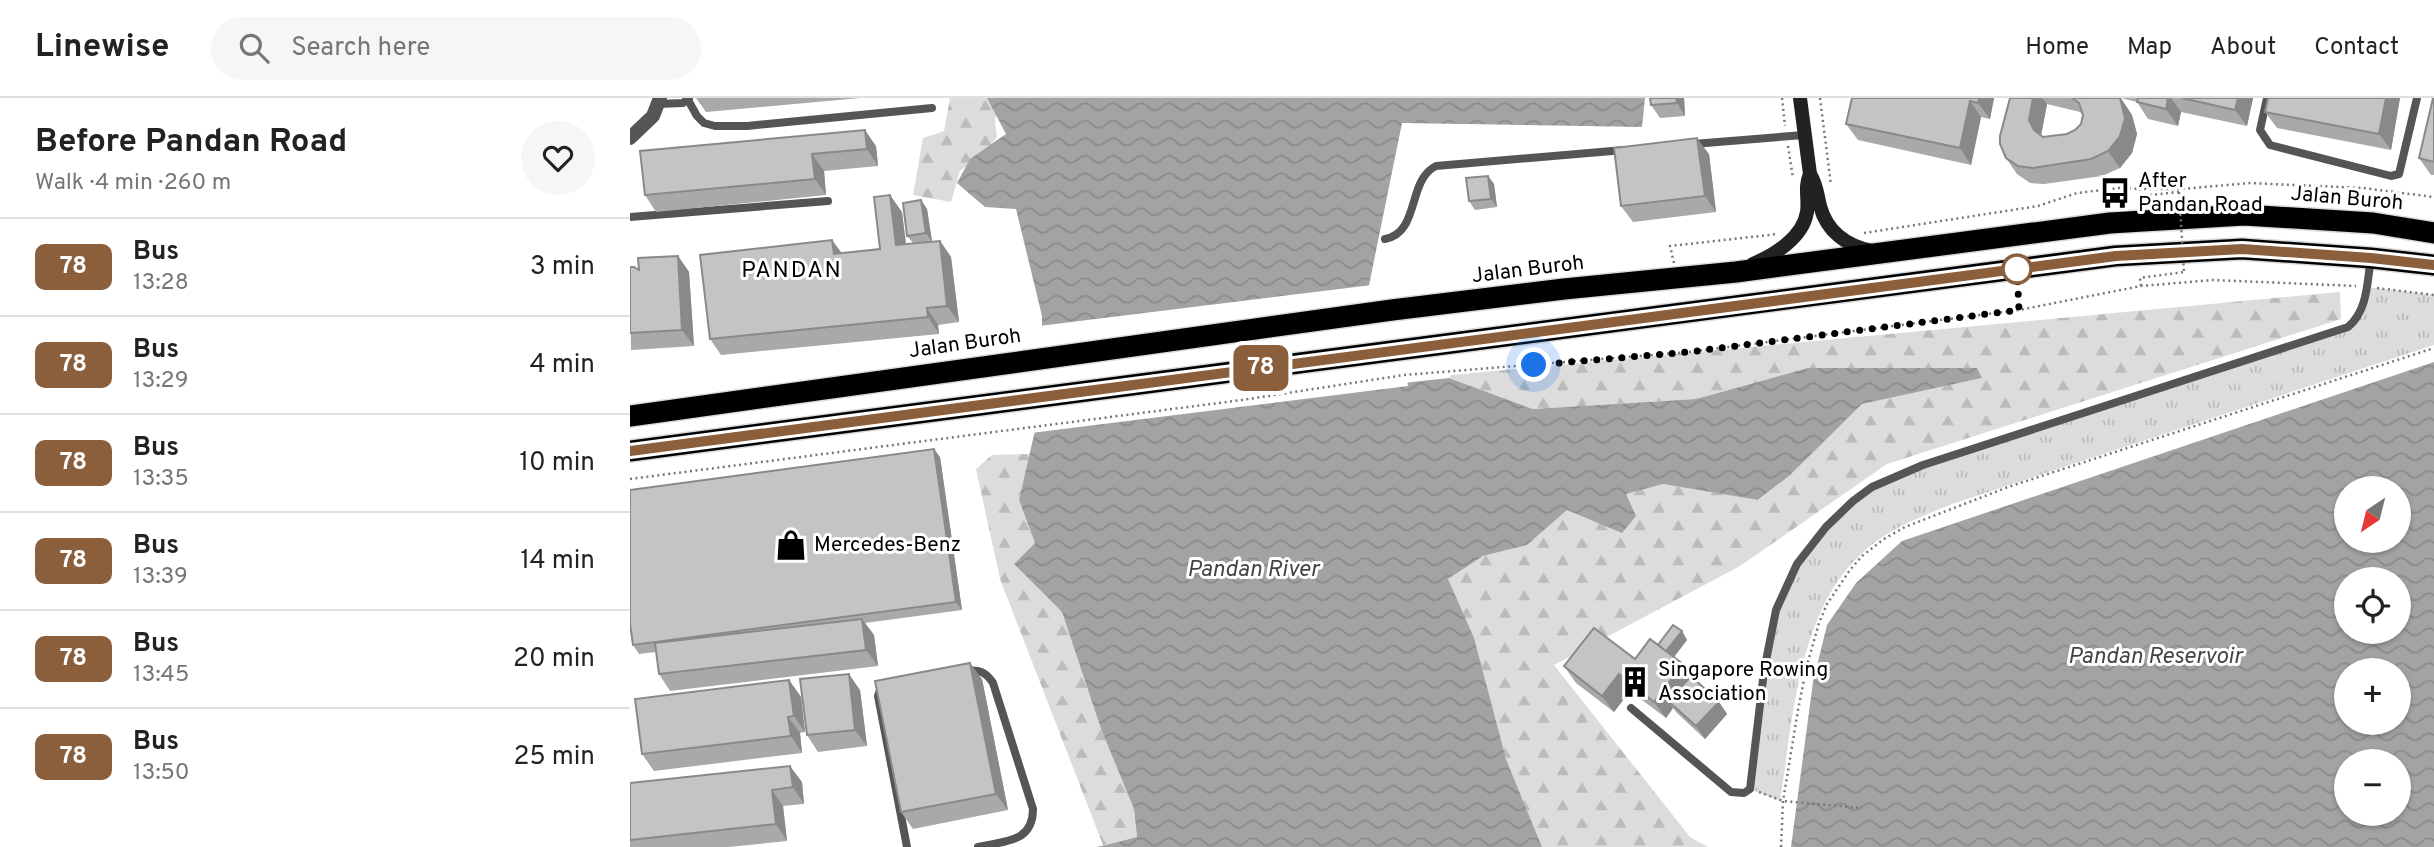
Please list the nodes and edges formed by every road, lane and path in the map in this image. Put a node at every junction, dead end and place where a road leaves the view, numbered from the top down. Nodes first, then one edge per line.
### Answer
1 (1782, 98) edge
2 (1800, 98) edge
3 (1820, 98) edge
4 (2267, 98) edge
5 (2417, 98) edge
6 (688, 99) edge
7 (659, 101) edge
8 (932, 108) dead end
9 (1804, 135) junction
10 (1786, 136) junction
11 (630, 138) edge
12 (1686, 145) edge
13 (1630, 149) edge
14 (1810, 174) junction
15 (1795, 189) dead end
16 (2140, 189) junction
17 (1832, 197) dead end
18 (2434, 197) edge
19 (828, 201) dead end
20 (630, 217) edge
21 (1860, 232) dead end
22 (2434, 233) edge
23 (1780, 234) dead end
24 (1385, 239) dead end
25 (1881, 252) junction
26 (2371, 258) junction
27 (2434, 265) edge
28 (1736, 272) junction
29 (1677, 279) junction
30 (2141, 286) junction
31 (2367, 287) junction
32 (2434, 295) edge
33 (2434, 348) edge
34 (630, 403) edge
35 (672, 412) junction
36 (630, 416) edge
37 (630, 451) edge
38 (630, 479) edge
39 (956, 673) edge
40 (887, 684) edge
41 (1631, 708) dead end
42 (1751, 789) junction
43 (1783, 802) junction
44 (1862, 808) dead end
45 (907, 847) edge
46 (978, 847) edge
47 (1781, 847) edge

1 - 10 path
2 - 9 street
3 - 17 path
4 - 5 lane
6 - 7 lane
6 - 8 lane
7 - 11 street
9 - 10 lane
9 - 14 street
10 - 12 lane
10 - 15 path
13 - 24 lane
14 - 25 street
14 - 28 street
16 - 18 path
16 - 21 path
16 - 30 path, bridge
19 - 20 lane
22 - 25 highway, Jalan Buroh
23 - 29 path
25 - 28 highway, Jalan Buroh
26 - 27 highway
26 - 31 lane
26 - 37 highway
28 - 29 highway, Jalan Buroh
29 - 35 highway, Jalan Buroh
30 - 31 path
30 - 38 path
31 - 32 path
31 - 42 lane
33 - 43 path
34 - 35 highway
35 - 36 highway, Jalan Buroh
39 - 46 lane
40 - 45 lane
41 - 42 lane
42 - 43 path
43 - 44 path
43 - 47 path

